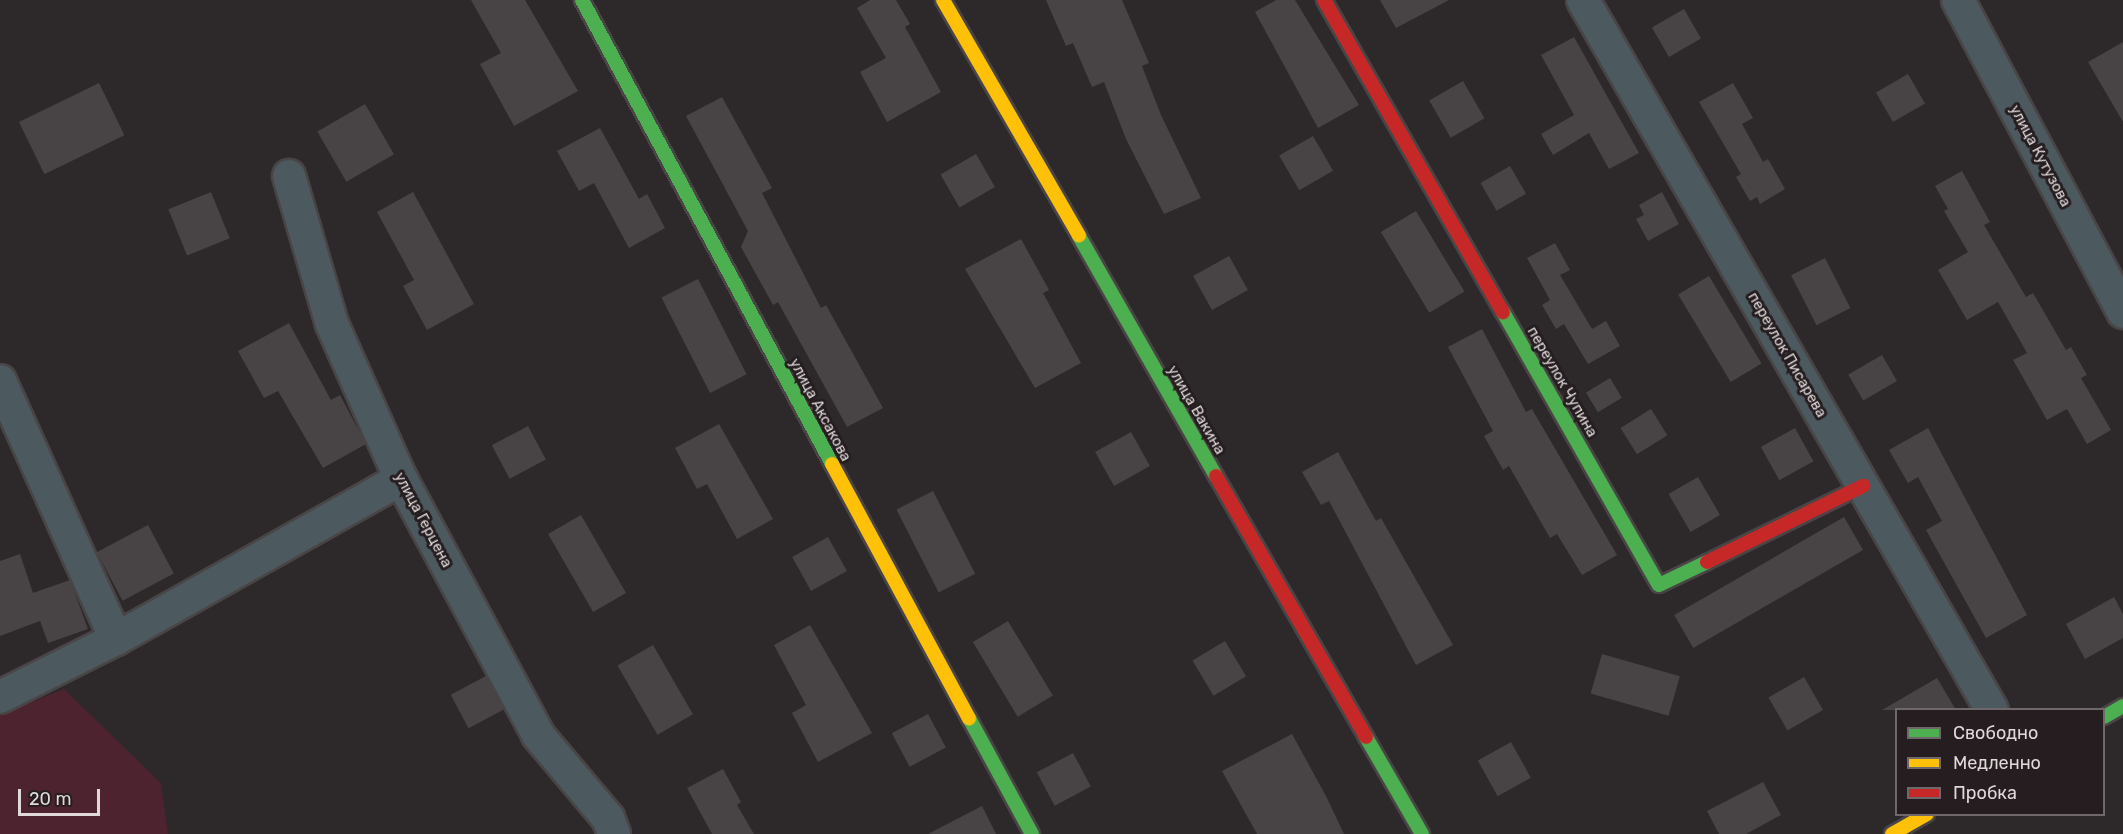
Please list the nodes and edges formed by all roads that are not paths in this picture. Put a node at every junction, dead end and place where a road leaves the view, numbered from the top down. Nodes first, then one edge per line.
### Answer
1 (582, 0) edge
2 (943, 0) edge
3 (1324, 0) edge
4 (1583, 0) edge
5 (1958, 0) edge
6 (289, 176) dead end
7 (2123, 312) edge
8 (0, 381) edge
9 (401, 479) junction
10 (1863, 486) junction
11 (116, 639) junction
12 (0, 697) edge
13 (2123, 706) edge
14 (1991, 708) edge
15 (2105, 716) edge
16 (1924, 816) edge
17 (614, 834) edge
18 (1032, 834) edge
19 (1422, 834) edge
20 (1892, 834) edge

1 - 18 street, улица Аксакова
2 - 19 street, улица Вакина
3 - 10 street, переулок Чупина
4 - 10 street, переулок Писарева
5 - 7 street, улица Кутузова
6 - 9 street, улица Герцена
8 - 11 street
9 - 11 street
9 - 17 street, улица Герцена
10 - 14 street, переулок Писарева
11 - 12 street
13 - 15 street
16 - 20 street

